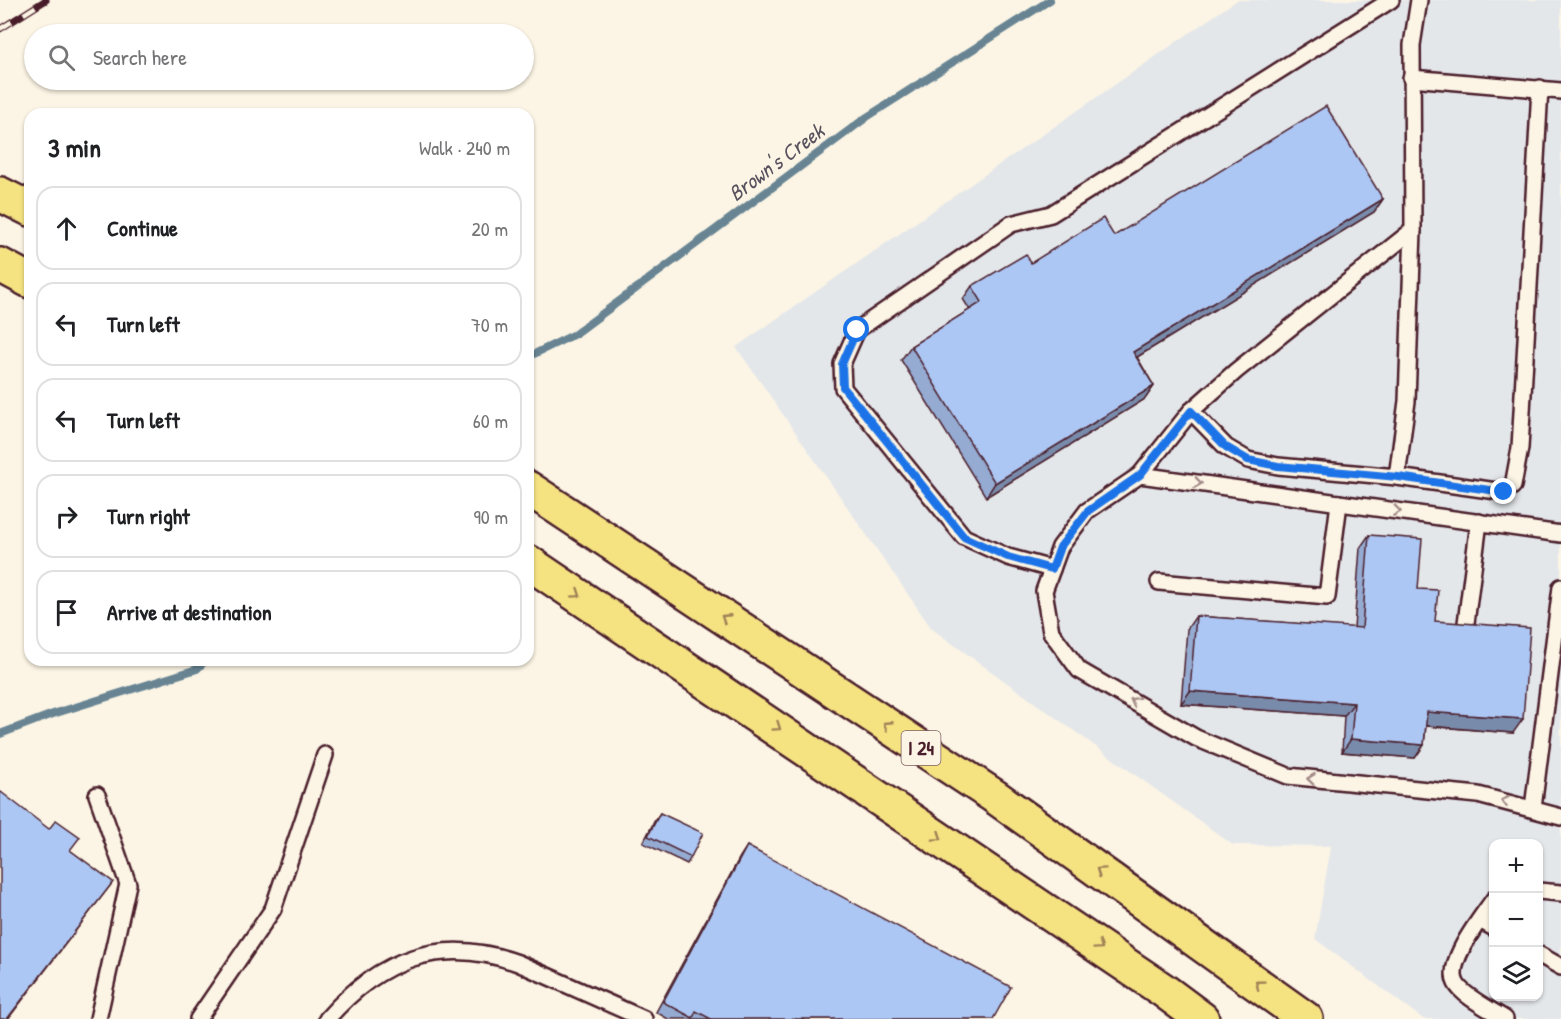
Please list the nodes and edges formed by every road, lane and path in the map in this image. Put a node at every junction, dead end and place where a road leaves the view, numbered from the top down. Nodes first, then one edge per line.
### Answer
1 (1391, 0) edge
2 (1419, 0) edge
3 (1411, 78) junction
4 (1540, 88) junction
5 (1560, 92) edge
6 (0, 194) edge
7 (24, 206) edge
8 (1413, 230) junction
9 (0, 266) edge
10 (24, 278) edge
11 (1191, 411) junction
12 (1140, 475) junction
13 (1398, 477) junction
14 (534, 492) edge
15 (1339, 503) junction
16 (1479, 522) junction
17 (1561, 534) edge
18 (534, 566) edge
19 (1052, 569) junction
20 (1159, 582) dead end
21 (1561, 587) edge
22 (1466, 623) edge
23 (326, 755) dead end
24 (97, 795) dead end
25 (1533, 808) junction
26 (1561, 817) edge
27 (1543, 891) edge
28 (1561, 893) edge
29 (1489, 907) edge
30 (1480, 920) junction
31 (1489, 925) edge
32 (1543, 956) edge
33 (1561, 967) edge
34 (98, 1019) edge
35 (198, 1019) edge
36 (327, 1019) edge
37 (644, 1019) edge
38 (1202, 1019) edge
39 (1306, 1019) edge
40 (1505, 1019) edge

1 - 19 lane
2 - 3 lane
3 - 4 lane
3 - 8 lane
4 - 5 lane
4 - 13 lane
6 - 7 highway
8 - 11 lane
8 - 13 lane
9 - 10 highway
11 - 12 lane
11 - 13 lane
12 -> 15 lane
12 - 19 lane
39 -> 14 highway, I 24
15 -> 16 lane
15 - 20 lane
16 - 17 lane
16 - 22 lane
18 -> 38 highway
25 -> 19 lane
21 - 25 lane
23 - 35 lane
24 - 34 lane
25 - 26 lane
27 - 28 lane
29 - 30 lane
30 - 31 lane
30 - 40 lane
32 - 33 lane
36 - 37 lane

